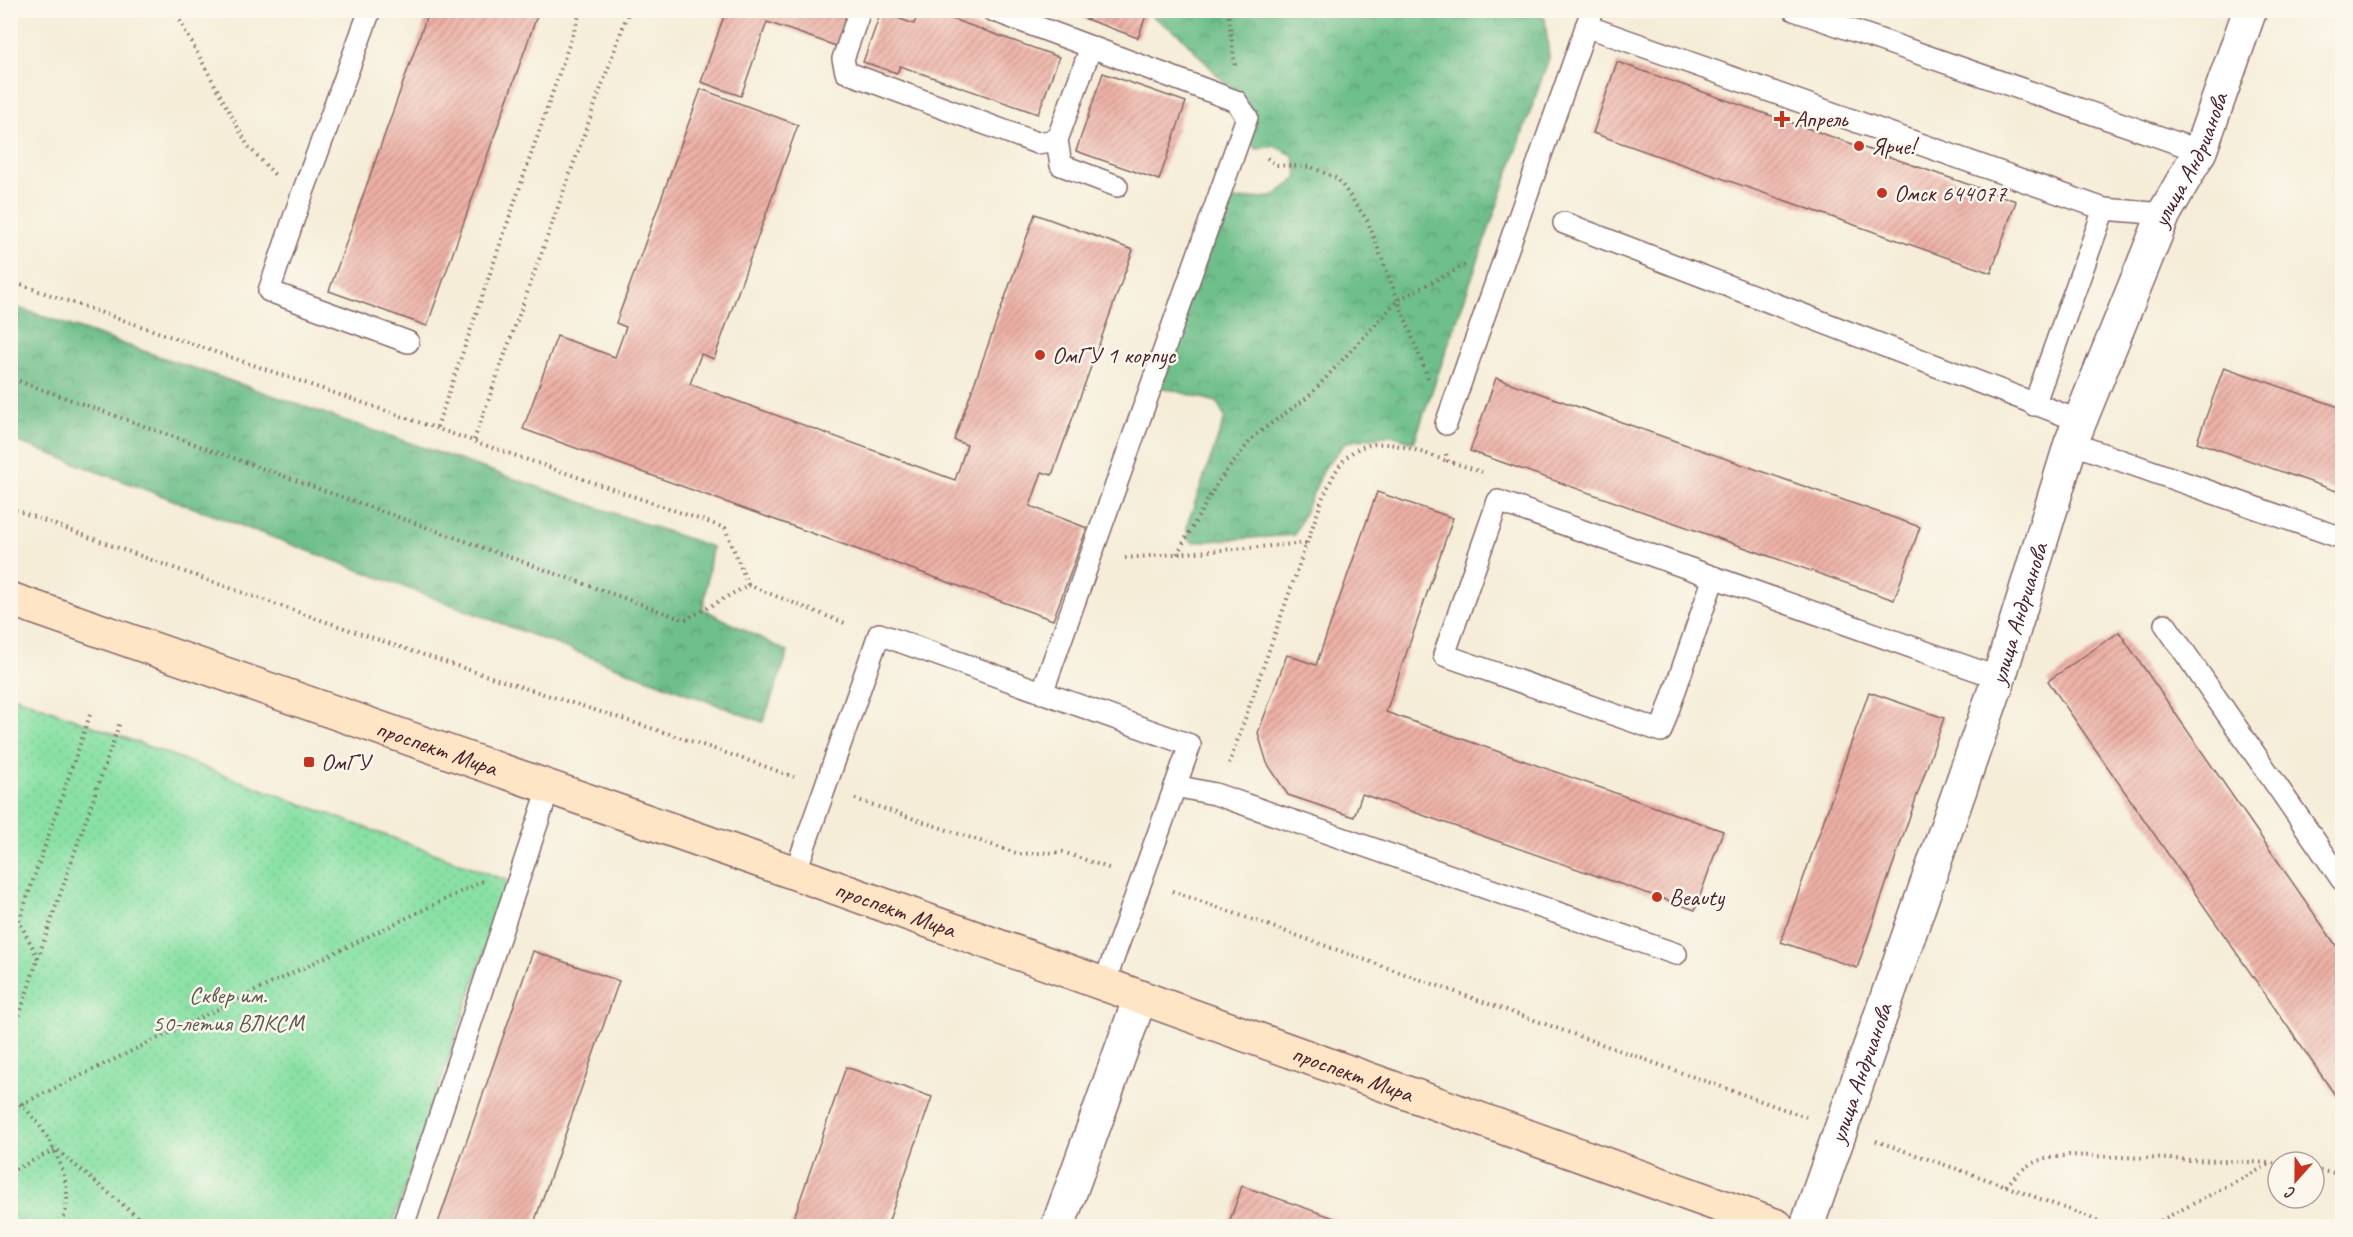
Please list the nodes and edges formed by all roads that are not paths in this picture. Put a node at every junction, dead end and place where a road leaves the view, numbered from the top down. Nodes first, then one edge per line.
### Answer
1 (370, 10) edge
2 (860, 10) edge
3 (992, 10) edge
4 (1794, 10) edge
5 (2250, 10) edge
6 (1589, 18) edge
7 (1091, 47) junction
8 (1057, 140) junction
9 (2200, 150) junction
10 (1117, 186) dead end
11 (2104, 209) junction
12 (2164, 214) junction
13 (1564, 224) dead end
14 (408, 342) dead end
15 (2034, 405) junction
16 (1446, 424) road end
17 (2075, 432) junction
18 (2343, 538) edge
19 (1714, 577) junction
20 (10, 599) edge
21 (2165, 624) dead end
22 (1999, 678) junction
23 (1042, 693) junction
24 (1175, 786) junction
25 (549, 788) junction
26 (795, 873) junction
27 (2343, 880) edge
28 (1676, 954) dead end
29 (1104, 984) junction
30 (1140, 998) junction
31 (1762, 1224) edge
32 (403, 1227) edge
33 (1058, 1227) edge
34 (1807, 1227) edge

1 - 14 lane
2 - 8 lane
3 - 7 lane
4 - 9 lane
5 - 9 street, улица Андрианова
6 - 11 lane
6 - 16 lane
7 - 8 lane
7 - 23 lane
8 - 10 lane
9 - 12 street, улица Андрианова
11 - 12 lane
11 - 15 lane
12 - 17 street, улица Андрианова
13 - 15 lane
15 - 17 lane
17 - 18 lane
17 - 22 street, улица Андрианова
19 - 19 lane
19 - 22 lane
20 - 25 main road, проспект Мира
21 - 27 lane
22 - 34 street, улица Андрианова
23 - 24 lane
23 - 26 lane
24 - 28 lane
24 - 29 lane
25 - 26 main road, проспект Мира
25 - 32 lane
26 - 29 main road, проспект Мира
29 - 30 main road, проспект Мира
30 - 31 main road, проспект Мира
30 - 33 street

